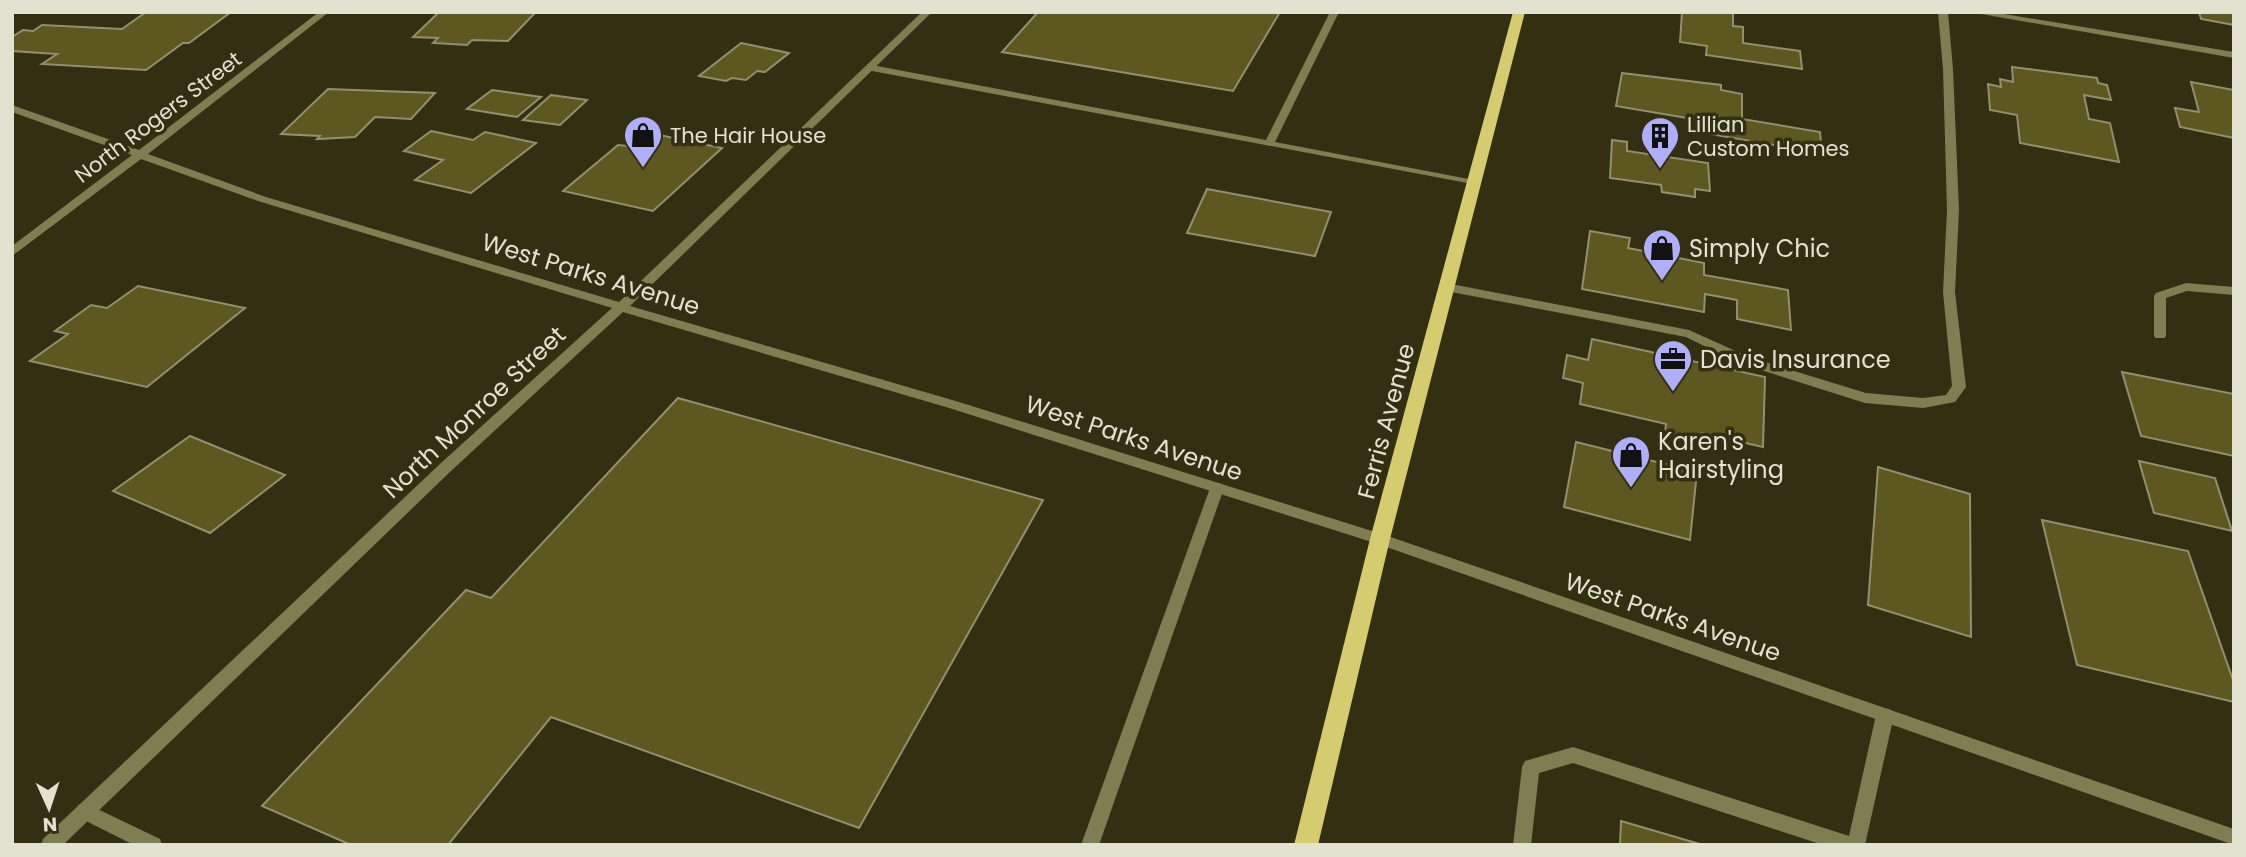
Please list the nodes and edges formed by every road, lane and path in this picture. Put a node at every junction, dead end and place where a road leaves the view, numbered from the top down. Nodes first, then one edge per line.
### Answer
1 (325, 12) edge
2 (928, 12) edge
3 (1335, 12) edge
4 (1519, 12) edge
5 (1943, 12) edge
6 (1974, 12) edge
7 (2234, 55) edge
8 (872, 68) junction
9 (12, 108) edge
10 (1269, 144) junction
11 (142, 156) junction
12 (1474, 183) junction
13 (12, 252) edge
14 (1446, 287) junction
15 (2234, 291) edge
16 (621, 307) junction
17 (2160, 335) dead end
18 (1217, 488) junction
19 (1380, 539) junction
20 (1885, 715) junction
21 (85, 811) junction
22 (2234, 838) edge
23 (50, 845) edge
24 (153, 845) edge
25 (1090, 845) edge
26 (1306, 845) edge
27 (1522, 845) edge
28 (1854, 845) edge

1 - 11 street, North Rogers Street
2 - 8 street, North Monroe Street
3 - 10 street
4 - 12 main road, Ferris Avenue
5 - 14 street
6 - 7 street
8 - 10 street
8 - 16 street, North Monroe Street
9 - 11 street, West Parks Avenue
10 - 12 street
11 - 13 street, North Rogers Street
11 - 16 street, West Parks Avenue
12 - 14 main road, Ferris Avenue
14 - 19 main road, Ferris Avenue
15 - 17 street
16 - 18 street, West Parks Avenue
16 - 21 street, North Monroe Street
18 - 19 street, West Parks Avenue
18 - 25 street
19 - 20 street, West Parks Avenue
19 - 26 main road, Ferris Avenue
20 - 22 street, West Parks Avenue
20 - 28 street
21 - 23 street, North Monroe Street
21 - 24 street
27 - 28 street

